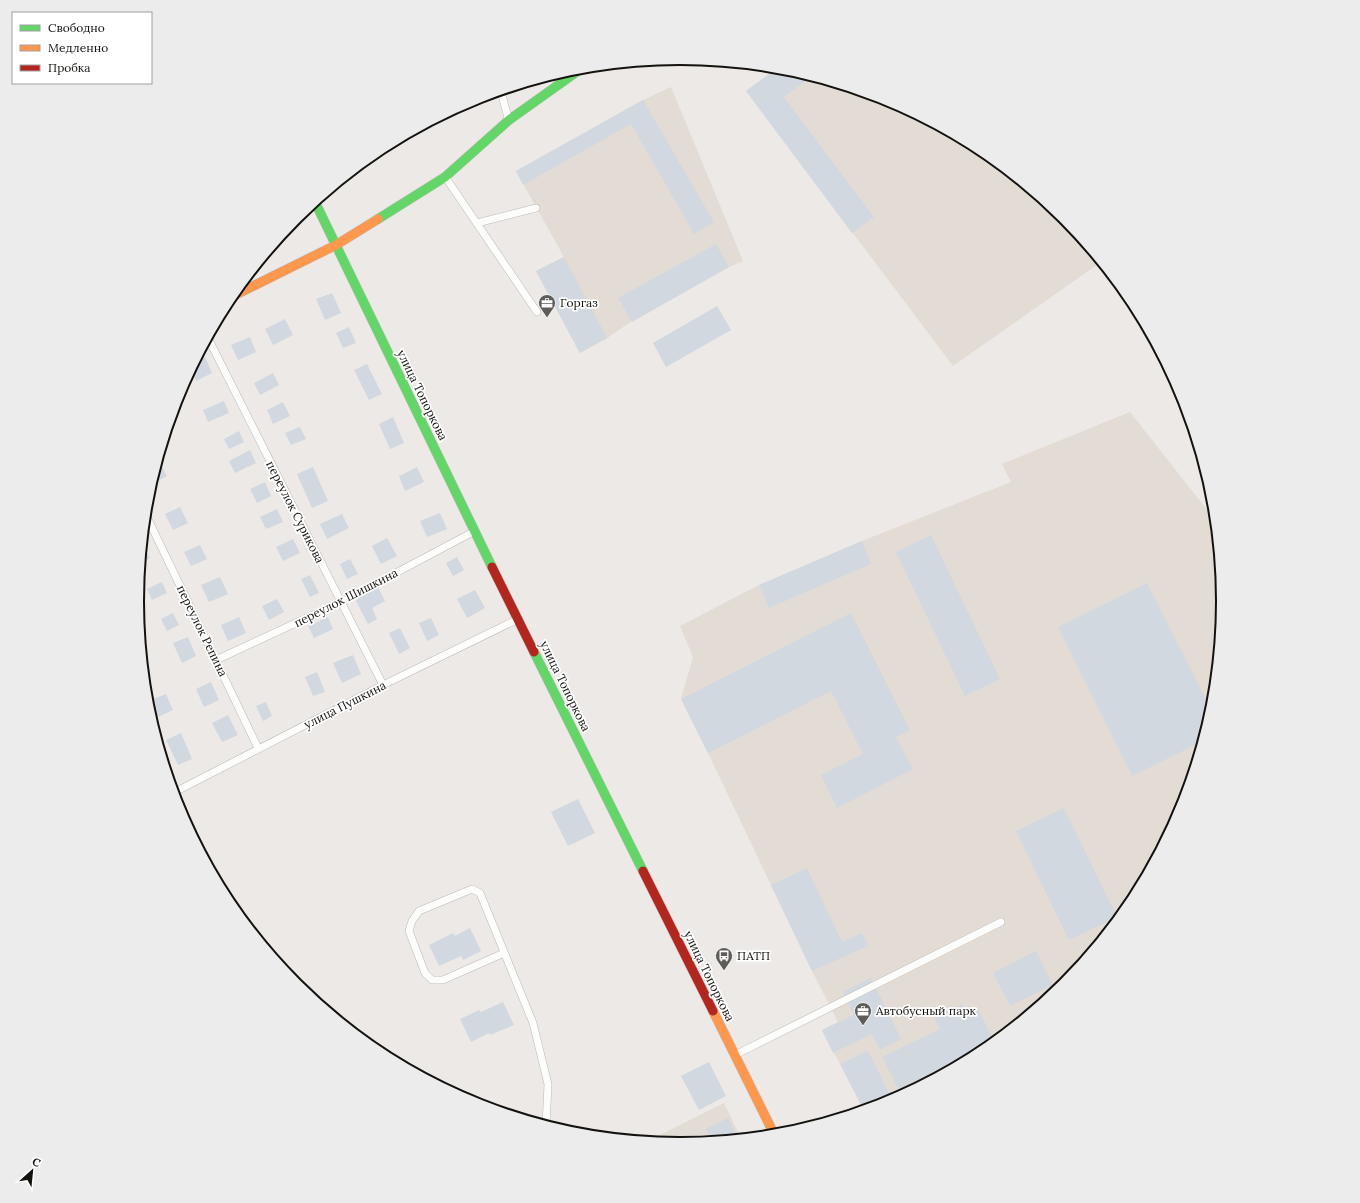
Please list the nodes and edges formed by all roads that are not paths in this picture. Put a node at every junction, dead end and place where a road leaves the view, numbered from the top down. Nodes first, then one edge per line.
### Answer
1 (571, 76) edge
2 (502, 95) edge
3 (509, 120) junction
4 (445, 177) junction
5 (317, 206) edge
6 (536, 208) dead end
7 (477, 223) junction
8 (336, 245) junction
9 (243, 291) edge
10 (537, 312) dead end
11 (210, 342) edge
12 (150, 522) edge
13 (474, 531) junction
14 (341, 602) junction
15 (518, 619) junction
16 (216, 660) junction
17 (383, 685) junction
18 (258, 748) junction
19 (178, 790) edge
20 (1001, 922) dead end
21 (504, 953) junction
22 (735, 1055) junction
23 (546, 1121) edge
24 (772, 1130) edge

1 - 3 main road
2 - 3 lane
3 - 4 main road
4 - 7 lane
4 - 8 main road
5 - 8 main road, улица Топоркова
6 - 7 lane
7 - 10 lane
8 - 9 main road
8 - 13 main road, улица Топоркова
11 - 14 lane, переулок Сурикова
12 - 16 lane, переулок Репина
13 - 14 lane, переулок Шишкина
13 - 15 main road, улица Топоркова
14 - 16 lane, переулок Шишкина
14 - 17 lane, переулок Сурикова
15 - 17 lane, улица Пушкина
15 - 22 main road, улица Топоркова
16 - 18 lane, переулок Репина
17 - 18 lane, улица Пушкина
18 - 19 lane, улица Пушкина
20 - 22 lane
21 - 21 lane
21 - 23 lane
22 - 24 main road, улица Топоркова

